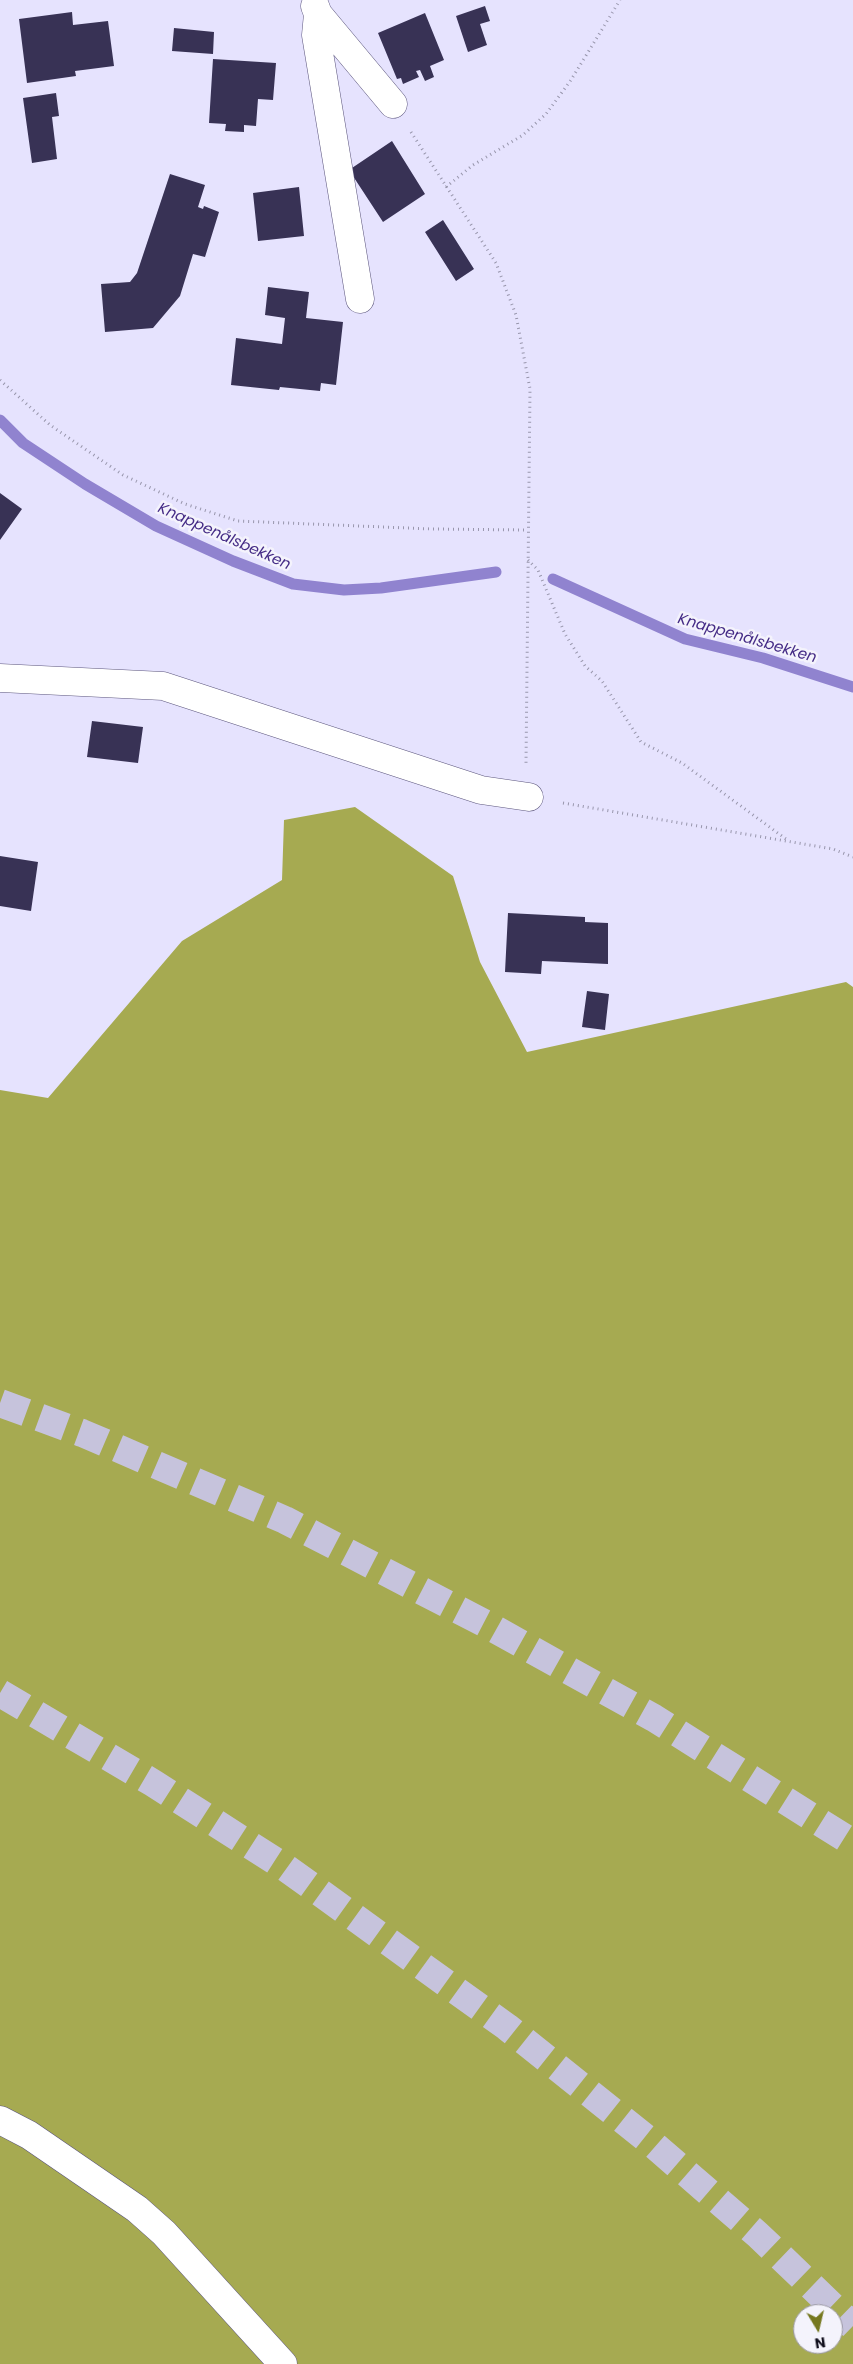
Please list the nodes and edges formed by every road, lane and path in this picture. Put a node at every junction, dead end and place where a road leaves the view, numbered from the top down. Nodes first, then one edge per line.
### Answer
1 (620, 0) edge
2 (315, 7) edge
3 (392, 104) joint
4 (446, 187) junction
5 (360, 299) dead end
6 (0, 380) edge
7 (528, 530) junction
8 (528, 560) junction
9 (0, 678) edge
10 (529, 797) junction
11 (788, 841) junction
12 (853, 857) edge
13 (0, 2120) edge
14 (283, 2364) edge

1 - 4 path
2 - 3 lane
2 - 5 lane
3 - 4 path
4 - 7 path
6 - 7 path
7 - 8 path
8 - 10 path
8 - 11 path
9 - 10 lane
10 - 11 path
11 - 12 path
13 - 14 lane

